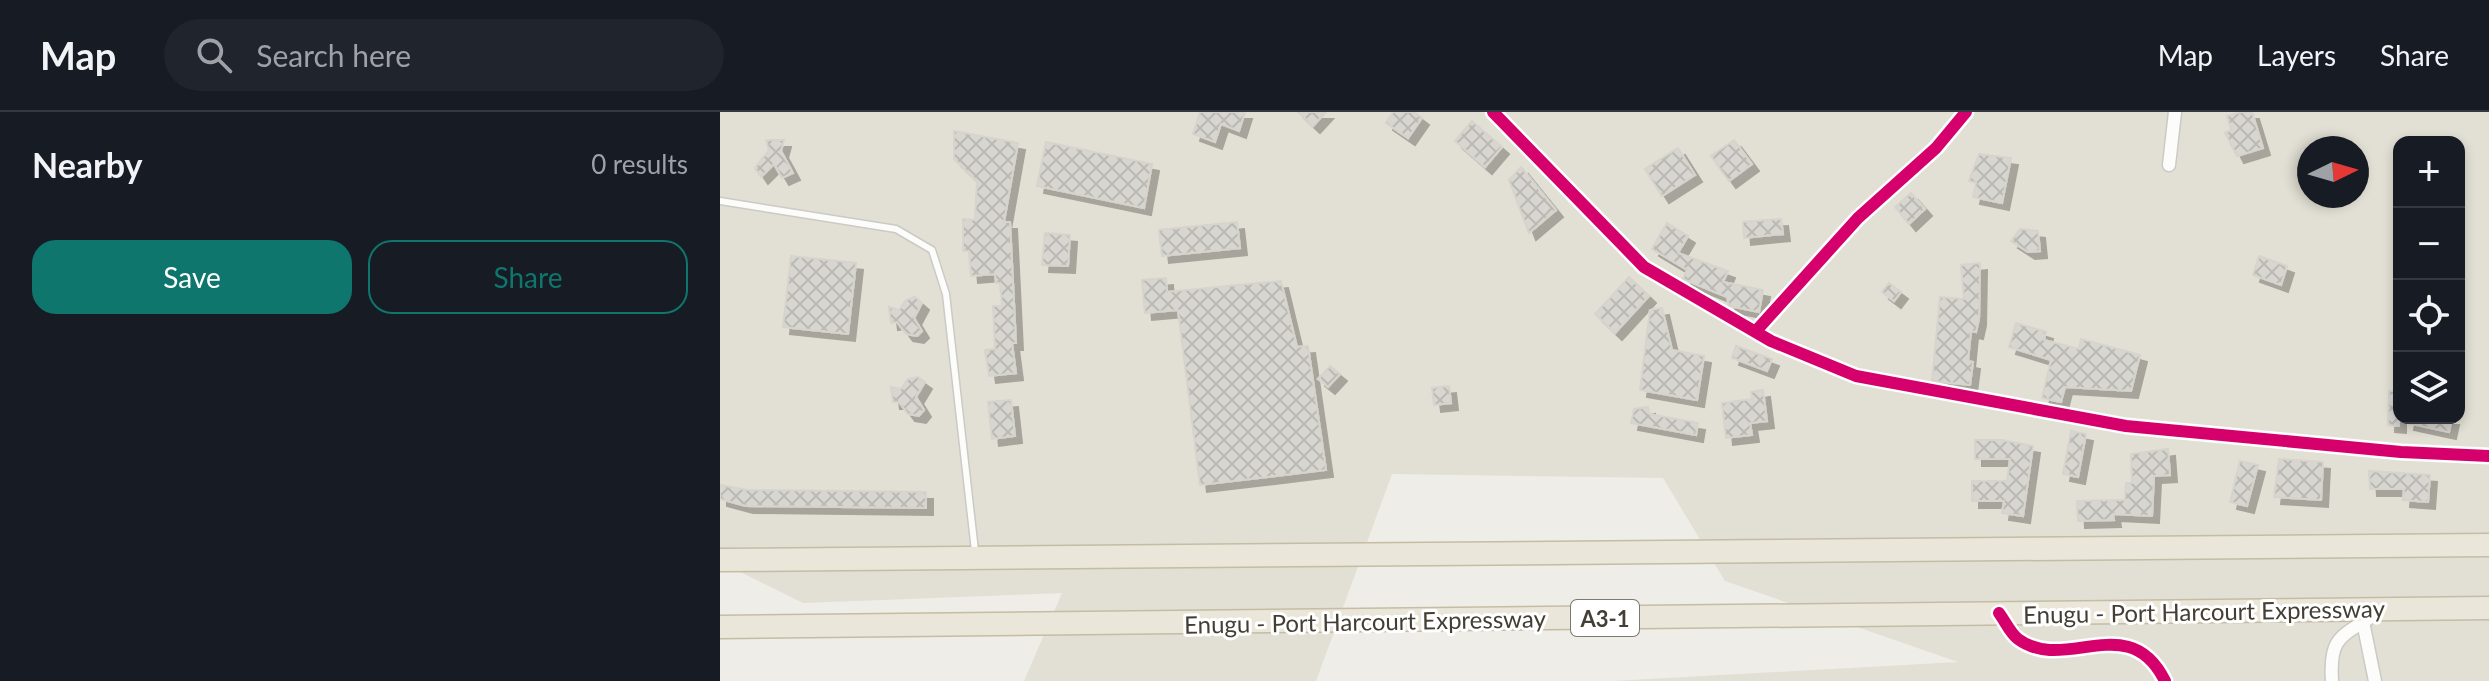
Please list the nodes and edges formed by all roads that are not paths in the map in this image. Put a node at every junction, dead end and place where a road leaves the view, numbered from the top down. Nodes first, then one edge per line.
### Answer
1 (1493, 112) edge
2 (1966, 112) edge
3 (2175, 112) edge
4 (2169, 165) dead end
5 (720, 201) edge
6 (1756, 331) junction
7 (2489, 456) edge
8 (2489, 545) edge
9 (976, 559) junction
10 (720, 560) edge
11 (2489, 608) edge
12 (2383, 609) junction
13 (1999, 613) junction
14 (2363, 622) junction
15 (720, 627) edge
16 (2165, 681) edge
17 (2332, 681) edge
18 (2375, 681) edge

1 - 6 street
2 - 6 street
3 - 4 street
5 - 9 lane
6 - 7 street
8 - 9 highway
9 - 10 highway
11 - 12 highway, Enugu - Port Harcourt Expressway / A3-1
12 - 13 highway, Enugu - Port Harcourt Expressway / A3-1
12 - 14 street
13 - 15 highway, Enugu - Port Harcourt Expressway / A3-1
13 - 16 street
14 - 17 street
14 - 18 street

